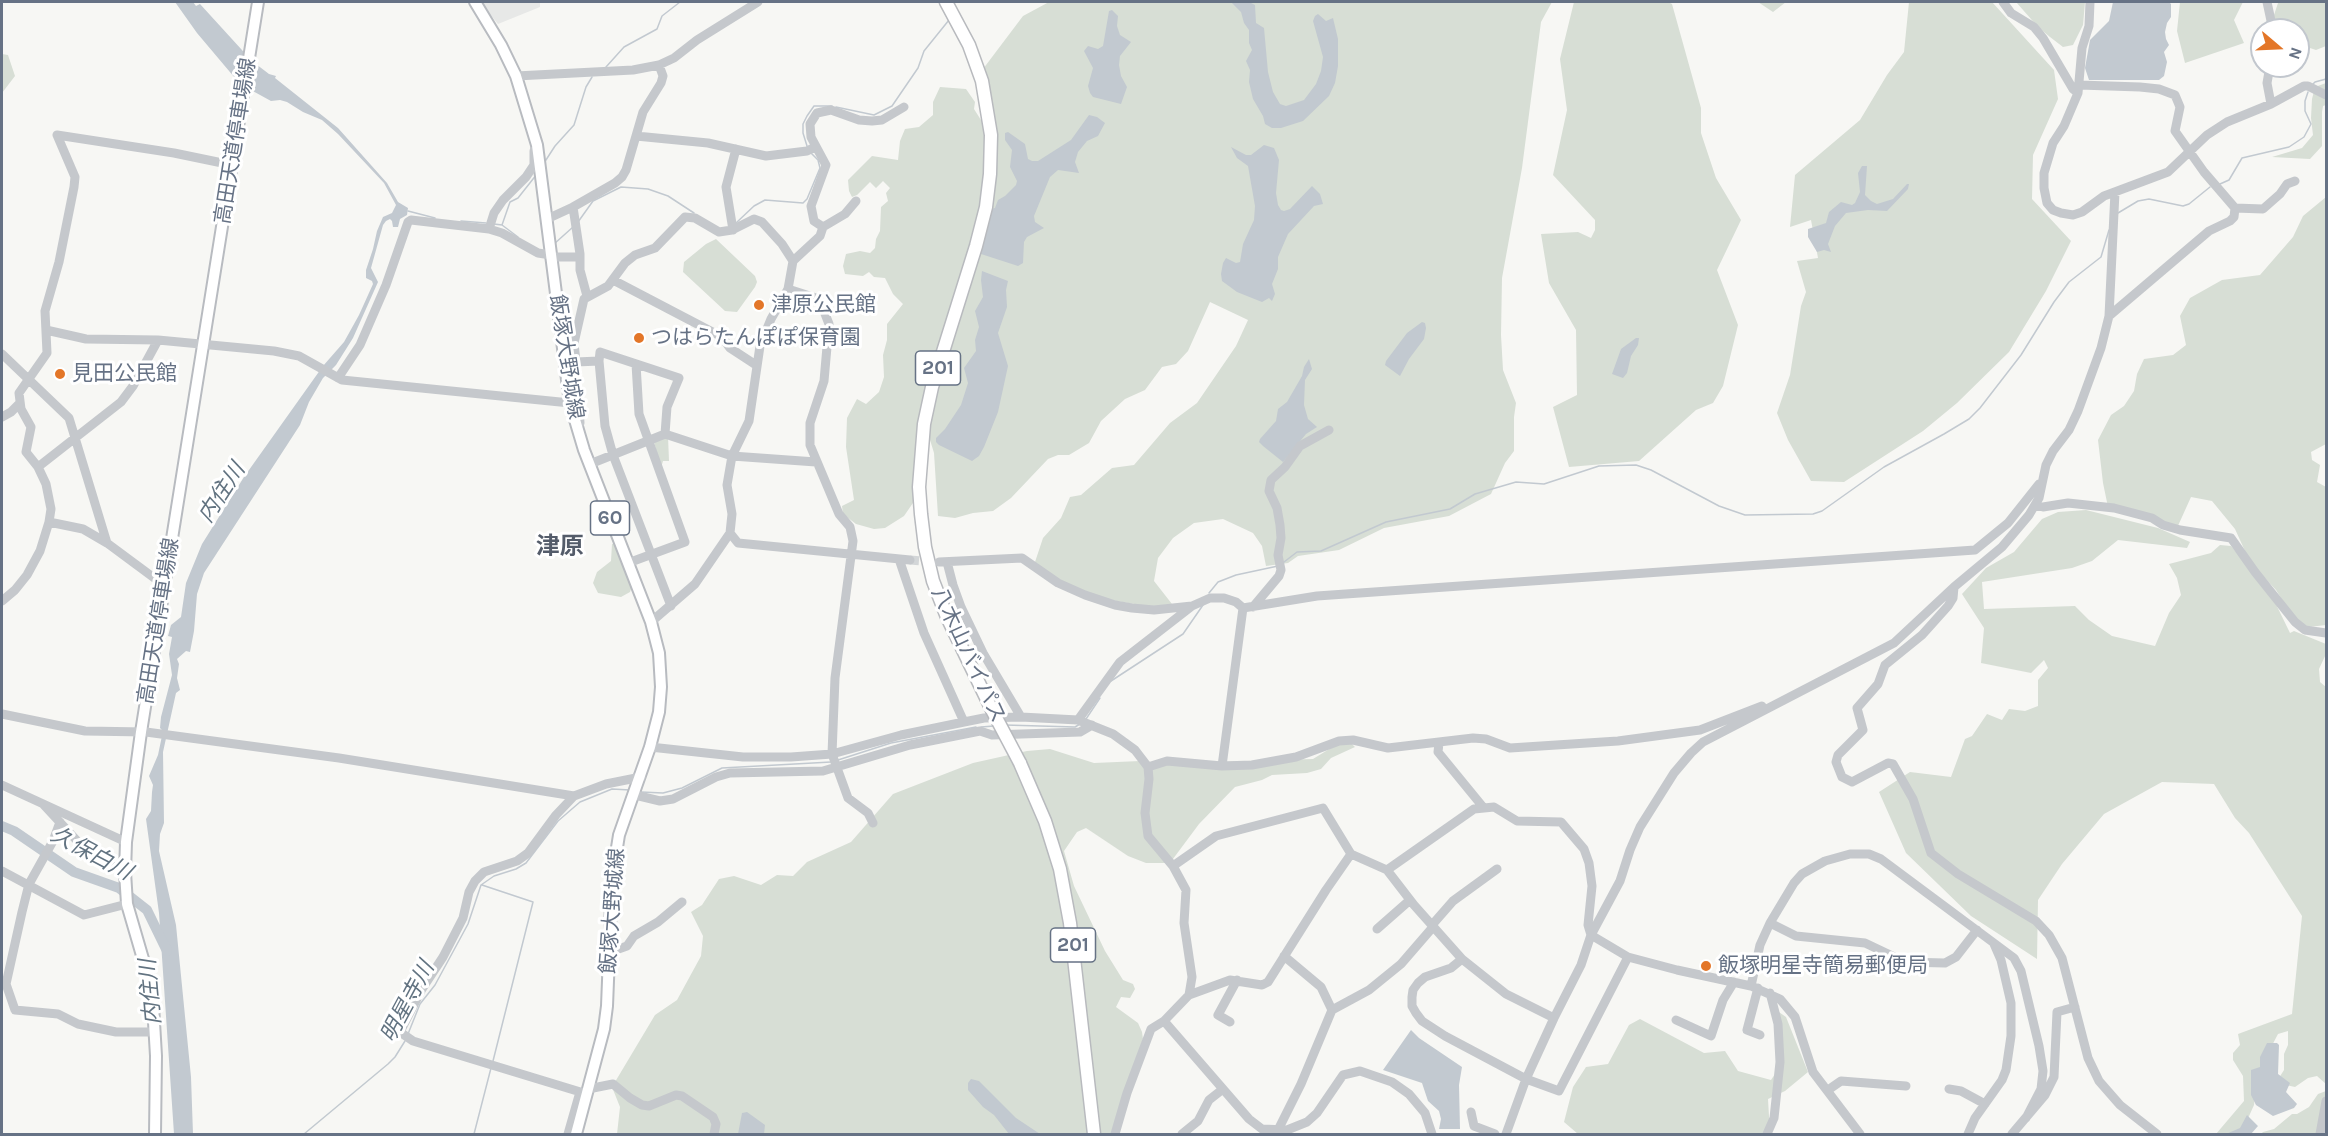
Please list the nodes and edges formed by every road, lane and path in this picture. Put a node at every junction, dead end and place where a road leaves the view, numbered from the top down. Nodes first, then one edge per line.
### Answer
1 (258, 2) edge
2 (475, 2) edge
3 (759, 2) edge
4 (945, 2) edge
5 (2003, 2) edge
6 (2090, 2) edge
7 (2267, 2) edge
8 (2270, 18) edge
9 (660, 65) junction
10 (516, 76) junction
11 (2268, 78) edge
12 (2078, 89) junction
13 (2326, 95) edge
14 (2271, 104) junction
15 (904, 107) dead end
16 (636, 136) junction
17 (537, 146) junction
18 (812, 148) junction
19 (736, 149) junction
20 (2190, 151) junction
21 (232, 165) junction
22 (2295, 181) dead end
23 (2115, 192) junction
24 (856, 201) dead end
25 (573, 207) junction
26 (2235, 208) junction
27 (547, 219) junction
28 (491, 224) junction
29 (732, 226) junction
30 (823, 227) junction
31 (550, 251) junction
32 (580, 257) junction
33 (793, 261) junction
34 (613, 280) junction
35 (788, 289) junction
36 (587, 296) junction
37 (2109, 316) junction
38 (46, 330) junction
39 (158, 340) junction
40 (204, 343) junction
41 (2, 354) edge
42 (599, 361) junction
43 (576, 362) junction
44 (636, 364) junction
45 (756, 365) junction
46 (29, 378) junction
47 (338, 378) junction
48 (20, 403) junction
49 (570, 404) junction
50 (2, 417) edge
51 (1329, 429) dead end
52 (665, 434) junction
53 (76, 437) junction
54 (647, 441) junction
55 (584, 450) junction
56 (613, 455) junction
57 (732, 456) junction
58 (816, 462) junction
59 (590, 464) junction
60 (38, 467) junction
61 (2043, 480) junction
62 (2035, 505) junction
63 (49, 522) junction
64 (730, 533) junction
65 (107, 543) junction
66 (651, 555) junction
67 (853, 555) junction
68 (899, 559) junction
69 (910, 560) tunnel mouth
70 (628, 563) junction
71 (165, 586) junction
72 (1954, 587) junction
73 (2, 600) edge
74 (671, 606) junction
75 (1192, 606) junction
76 (1248, 608) junction
77 (651, 622) junction
78 (2326, 633) edge
79 (1785, 698) junction
80 (2, 714) edge
81 (1021, 717) junction
82 (1078, 720) junction
83 (964, 722) junction
84 (1092, 725) junction
85 (143, 732) junction
86 (1439, 743) junction
87 (650, 747) junction
88 (832, 754) junction
89 (1222, 766) junction
90 (836, 767) junction
91 (1148, 767) junction
92 (2, 785) edge
93 (638, 785) junction
94 (573, 796) junction
95 (41, 802) junction
96 (1483, 807) junction
97 (60, 822) junction
98 (873, 823) dead end
99 (126, 842) junction
100 (1351, 854) junction
101 (1173, 866) junction
102 (1497, 869) dead end
103 (1387, 870) junction
104 (2, 871) edge
105 (125, 872) junction
106 (28, 884) junction
107 (1410, 900) junction
108 (682, 902) dead end
109 (127, 903) junction
110 (1770, 923) junction
111 (1433, 926) junction
112 (1377, 929) dead end
113 (1977, 930) junction
114 (1591, 935) junction
115 (1993, 942) junction
116 (610, 952) junction
117 (1284, 956) junction
118 (1628, 957) junction
119 (1462, 958) junction
120 (1237, 980) junction
121 (1734, 982) junction
122 (4, 985) edge
123 (1755, 987) junction
124 (1770, 993) junction
125 (1189, 995) junction
126 (2075, 1007) junction
127 (1332, 1010) junction
128 (1554, 1018) junction
129 (1676, 1020) dead end
130 (1164, 1021) junction
131 (1230, 1022) dead end
132 (155, 1032) junction
133 (1760, 1035) dead end
134 (1526, 1079) junction
135 (1906, 1086) dead end
136 (1223, 1089) junction
137 (1949, 1089) dead end
138 (1828, 1090) junction
139 (585, 1092) junction
140 (2326, 1101) edge
141 (1985, 1104) junction
142 (1471, 1112) dead end
143 (2326, 1113) edge
144 (2026, 1118) junction
145 (1262, 1129) junction
146 (1282, 1132) edge
147 (155, 1134) edge
148 (568, 1134) edge
149 (576, 1134) edge
150 (714, 1134) edge
151 (1094, 1134) edge
152 (1115, 1134) edge
153 (1182, 1134) edge
154 (1253, 1134) edge
155 (1432, 1134) edge
156 (1495, 1134) edge
157 (1506, 1134) edge
158 (1767, 1134) edge
159 (1860, 1134) edge
160 (1968, 1134) edge
161 (2012, 1134) edge
162 (2157, 1134) edge
163 (2320, 1134) edge

1 - 21 main road, 高田天道停車場線
2 - 10 main road, 飯塚大野城線 / 60
3 - 9 street
4 - 151 highway, 八木山バイパス / 201, bridge
5 - 12 street
6 - 12 street
7 - 8 street
9 - 10 street
9 - 16 street
10 - 17 main road, 飯塚大野城線 / 60
11 - 14 street
12 - 20 street
12 - 23 street
13 - 14 street
14 - 20 street
15 - 18 street
16 - 19 street
16 - 25 street
17 - 27 main road, 飯塚大野城線 / 60
17 - 28 street
18 - 19 street
18 - 30 street
19 - 29 street
20 - 23 street
20 - 26 street
21 - 38 street
21 - 40 main road, 高田天道停車場線
22 - 26 street
23 - 37 street
24 - 30 street
25 - 27 street
25 - 32 street
26 - 37 street
27 - 31 main road, 飯塚大野城線 / 60
28 - 31 street
28 - 47 street
29 - 33 street
29 - 34 street
30 - 33 street
31 - 32 street
31 - 49 main road, 飯塚大野城線 / 60
32 - 36 street
33 - 35 street
34 - 36 street
34 - 45 street
35 - 45 street
35 - 58 street
36 - 43 street
37 - 61 street
38 - 39 street
38 - 46 street
39 - 40 street
39 - 53 street
40 - 47 street
40 - 71 main road, 高田天道停車場線
41 - 46 street
42 - 43 street
42 - 44 street
42 - 56 street
43 - 55 street
44 - 52 street
44 - 54 street
45 - 57 street
46 - 48 street
46 - 53 street
47 - 49 street
48 - 50 street
48 - 60 street
49 - 55 main road, 飯塚大野城線 / 60
51 - 76 street
52 - 54 street
52 - 57 street
53 - 60 street
53 - 65 street
54 - 56 street
54 - 66 street
55 - 59 main road, 飯塚大野城線 / 60
56 - 59 street
56 - 66 street
57 - 58 street
57 - 64 street
58 - 67 street
59 - 70 main road, 飯塚大野城線 / 60
60 - 63 street
61 - 62 street
61 - 76 street
62 - 72 street
62 - 78 street
63 - 65 street
63 - 73 street
64 - 67 street
64 - 74 street
65 - 71 street
66 - 70 street
66 - 74 street
67 - 68 street
67 - 88 street
68 - 69 street
68 - 83 street
70 - 77 main road, 飯塚大野城線 / 60
71 - 85 main road, 高田天道停車場線
72 - 79 street
72 - 126 street
74 - 77 street
75 - 76 street
75 - 81 street
75 - 82 street
76 - 89 street
77 - 87 main road, 飯塚大野城線 / 60
79 - 86 street
79 - 114 street
80 - 85 street
81 - 82 street
81 - 83 street
82 - 84 street
83 - 88 street
84 - 90 street
84 - 91 street
85 - 94 street
85 - 99 main road, 高田天道停車場線
86 - 89 street
86 - 96 street
87 - 88 street
87 - 93 main road, 飯塚大野城線 / 60
88 - 90 street
89 - 91 street
90 - 93 street
90 - 98 street
91 - 101 street
92 - 95 street
93 - 94 street
93 - 116 main road, 飯塚大野城線 / 60
94 - 139 street
95 - 97 street
95 - 99 street
96 - 103 street
96 - 114 street
97 - 105 street
97 - 106 street
99 - 105 main road, 高田天道停車場線
100 - 101 street
100 - 103 street
100 - 117 street
101 - 125 street
102 - 111 street
103 - 107 street
104 - 106 street
105 - 109 main road, 高田天道停車場線
106 - 109 street
106 - 122 street
107 - 111 street
107 - 112 street
108 - 116 street
109 - 132 main road, 高田天道停車場線
110 - 113 street
110 - 113 street
110 - 123 street
111 - 119 street
111 - 127 street
113 - 115 street
114 - 118 street
114 - 128 street
115 - 141 street
115 - 144 street
116 - 139 main road, 飯塚大野城線 / 60
117 - 120 street
117 - 127 street
118 - 121 street
118 - 134 street
119 - 128 street
119 - 134 street
120 - 125 street
120 - 131 street
121 - 123 street
121 - 129 street
122 - 132 street
123 - 124 street
123 - 133 street
124 - 138 street
124 - 158 street
125 - 130 street
126 - 144 street
126 - 162 street
127 - 146 street
128 - 134 street
130 - 136 street
130 - 152 street
132 - 147 main road, 高田天道停車場線
134 - 157 street
135 - 138 street
136 - 145 street
136 - 153 street
137 - 141 street
138 - 159 street
139 - 148 street
139 - 149 main road, 飯塚大野城線 / 60
139 - 150 street
140 - 143 street
141 - 160 street
142 - 156 street
143 - 163 street
144 - 161 street
145 - 146 street
145 - 154 street
146 - 155 street

